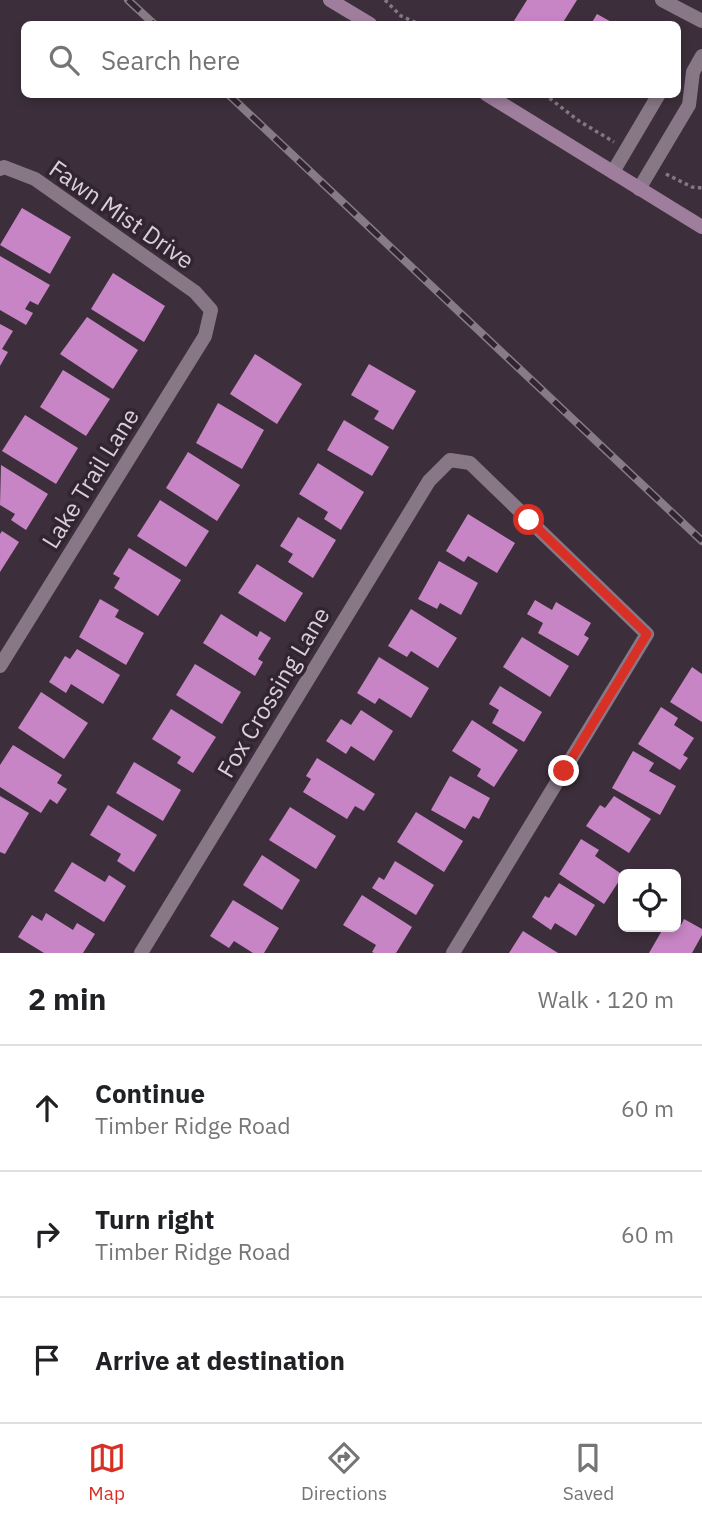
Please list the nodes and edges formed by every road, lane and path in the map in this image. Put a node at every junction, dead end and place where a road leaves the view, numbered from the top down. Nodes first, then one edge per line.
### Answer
1 (330, 0) edge
2 (385, 0) edge
3 (662, 0) edge
4 (365, 21) edge
5 (412, 21) edge
6 (702, 21) edge
7 (702, 56) edge
8 (693, 72) junction
9 (681, 77) edge
10 (493, 98) edge
11 (657, 98) edge
12 (0, 169) edge
13 (613, 172) junction
14 (639, 188) junction
15 (702, 227) edge
16 (211, 310) joint
17 (0, 666) edge
18 (141, 953) edge
19 (453, 953) edge

1 - 4 street
2 - 5 path
3 - 6 street
7 - 8 street
8 - 9 street
8 - 14 street
10 - 13 street
11 - 13 street
12 - 16 street, Fawn Mist Drive
13 - 14 street
14 - 15 street
16 - 17 street, Lake Trail Lane
18 - 19 street, Fox Crossing Lane

